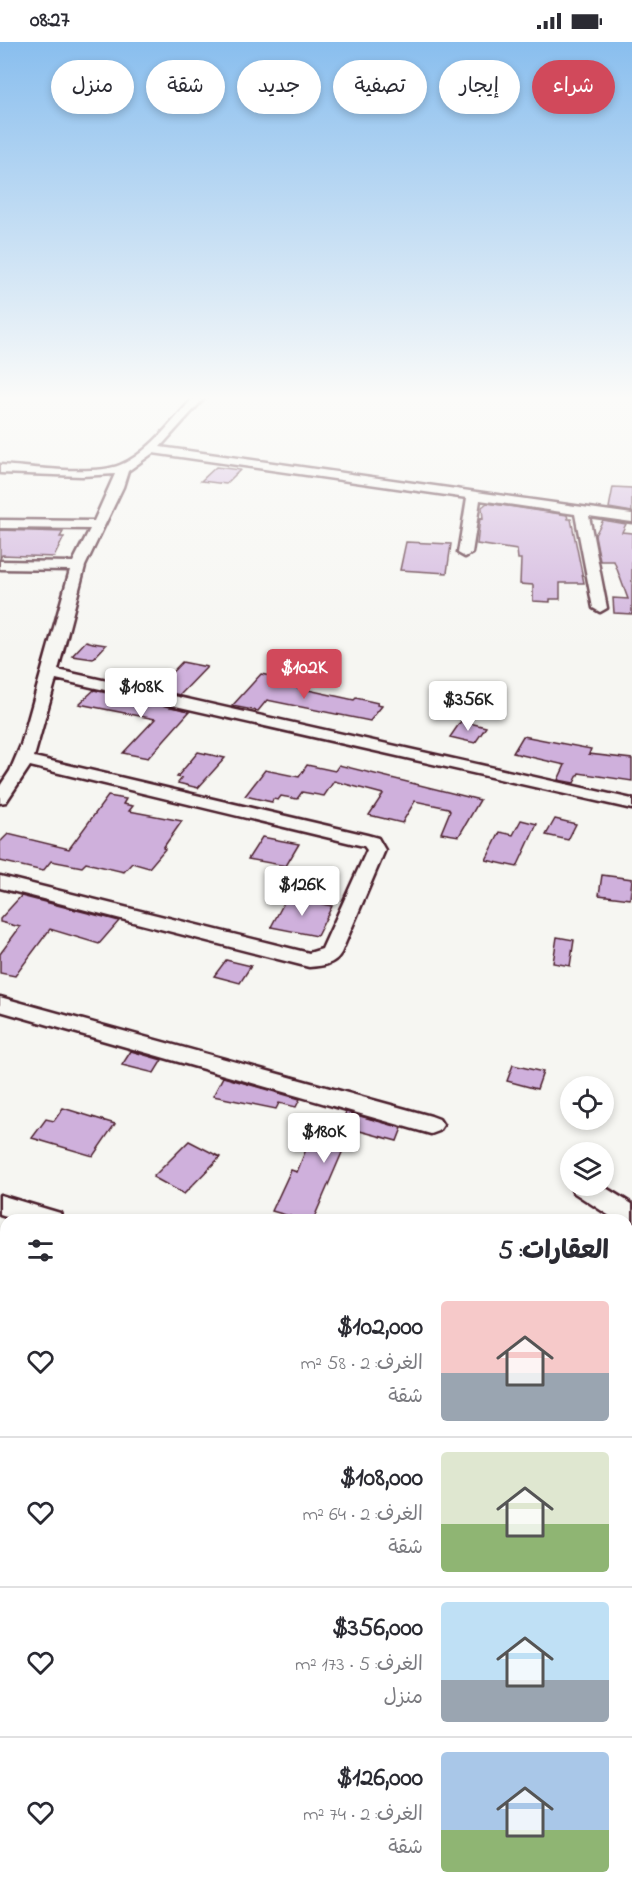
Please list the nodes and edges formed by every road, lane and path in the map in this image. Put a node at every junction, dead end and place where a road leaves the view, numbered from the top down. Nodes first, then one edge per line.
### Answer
1 (117, 483) edge
2 (387, 483) edge
3 (474, 495) junction
4 (581, 510) junction
5 (632, 518) edge
6 (0, 524) edge
7 (99, 525) junction
8 (465, 553) dead end
9 (0, 565) edge
10 (78, 566) junction
11 (600, 608) dead end
12 (50, 673) junction
13 (25, 760) junction
14 (0, 798) edge
15 (632, 804) edge
16 (0, 882) edge
17 (0, 1004) edge
18 (431, 1125) dead end
19 (600, 1196) edge
20 (0, 1205) edge
21 (31, 1214) edge
22 (629, 1214) edge

1 - 7 street
2 - 3 street
3 - 4 street
3 - 8 street
4 - 5 street
4 - 11 street
6 - 7 street
7 - 10 street
9 - 10 street
10 - 12 street
12 - 13 street
12 - 15 street
13 - 14 street
13 - 16 street
17 - 18 street
19 - 22 street
20 - 21 street

